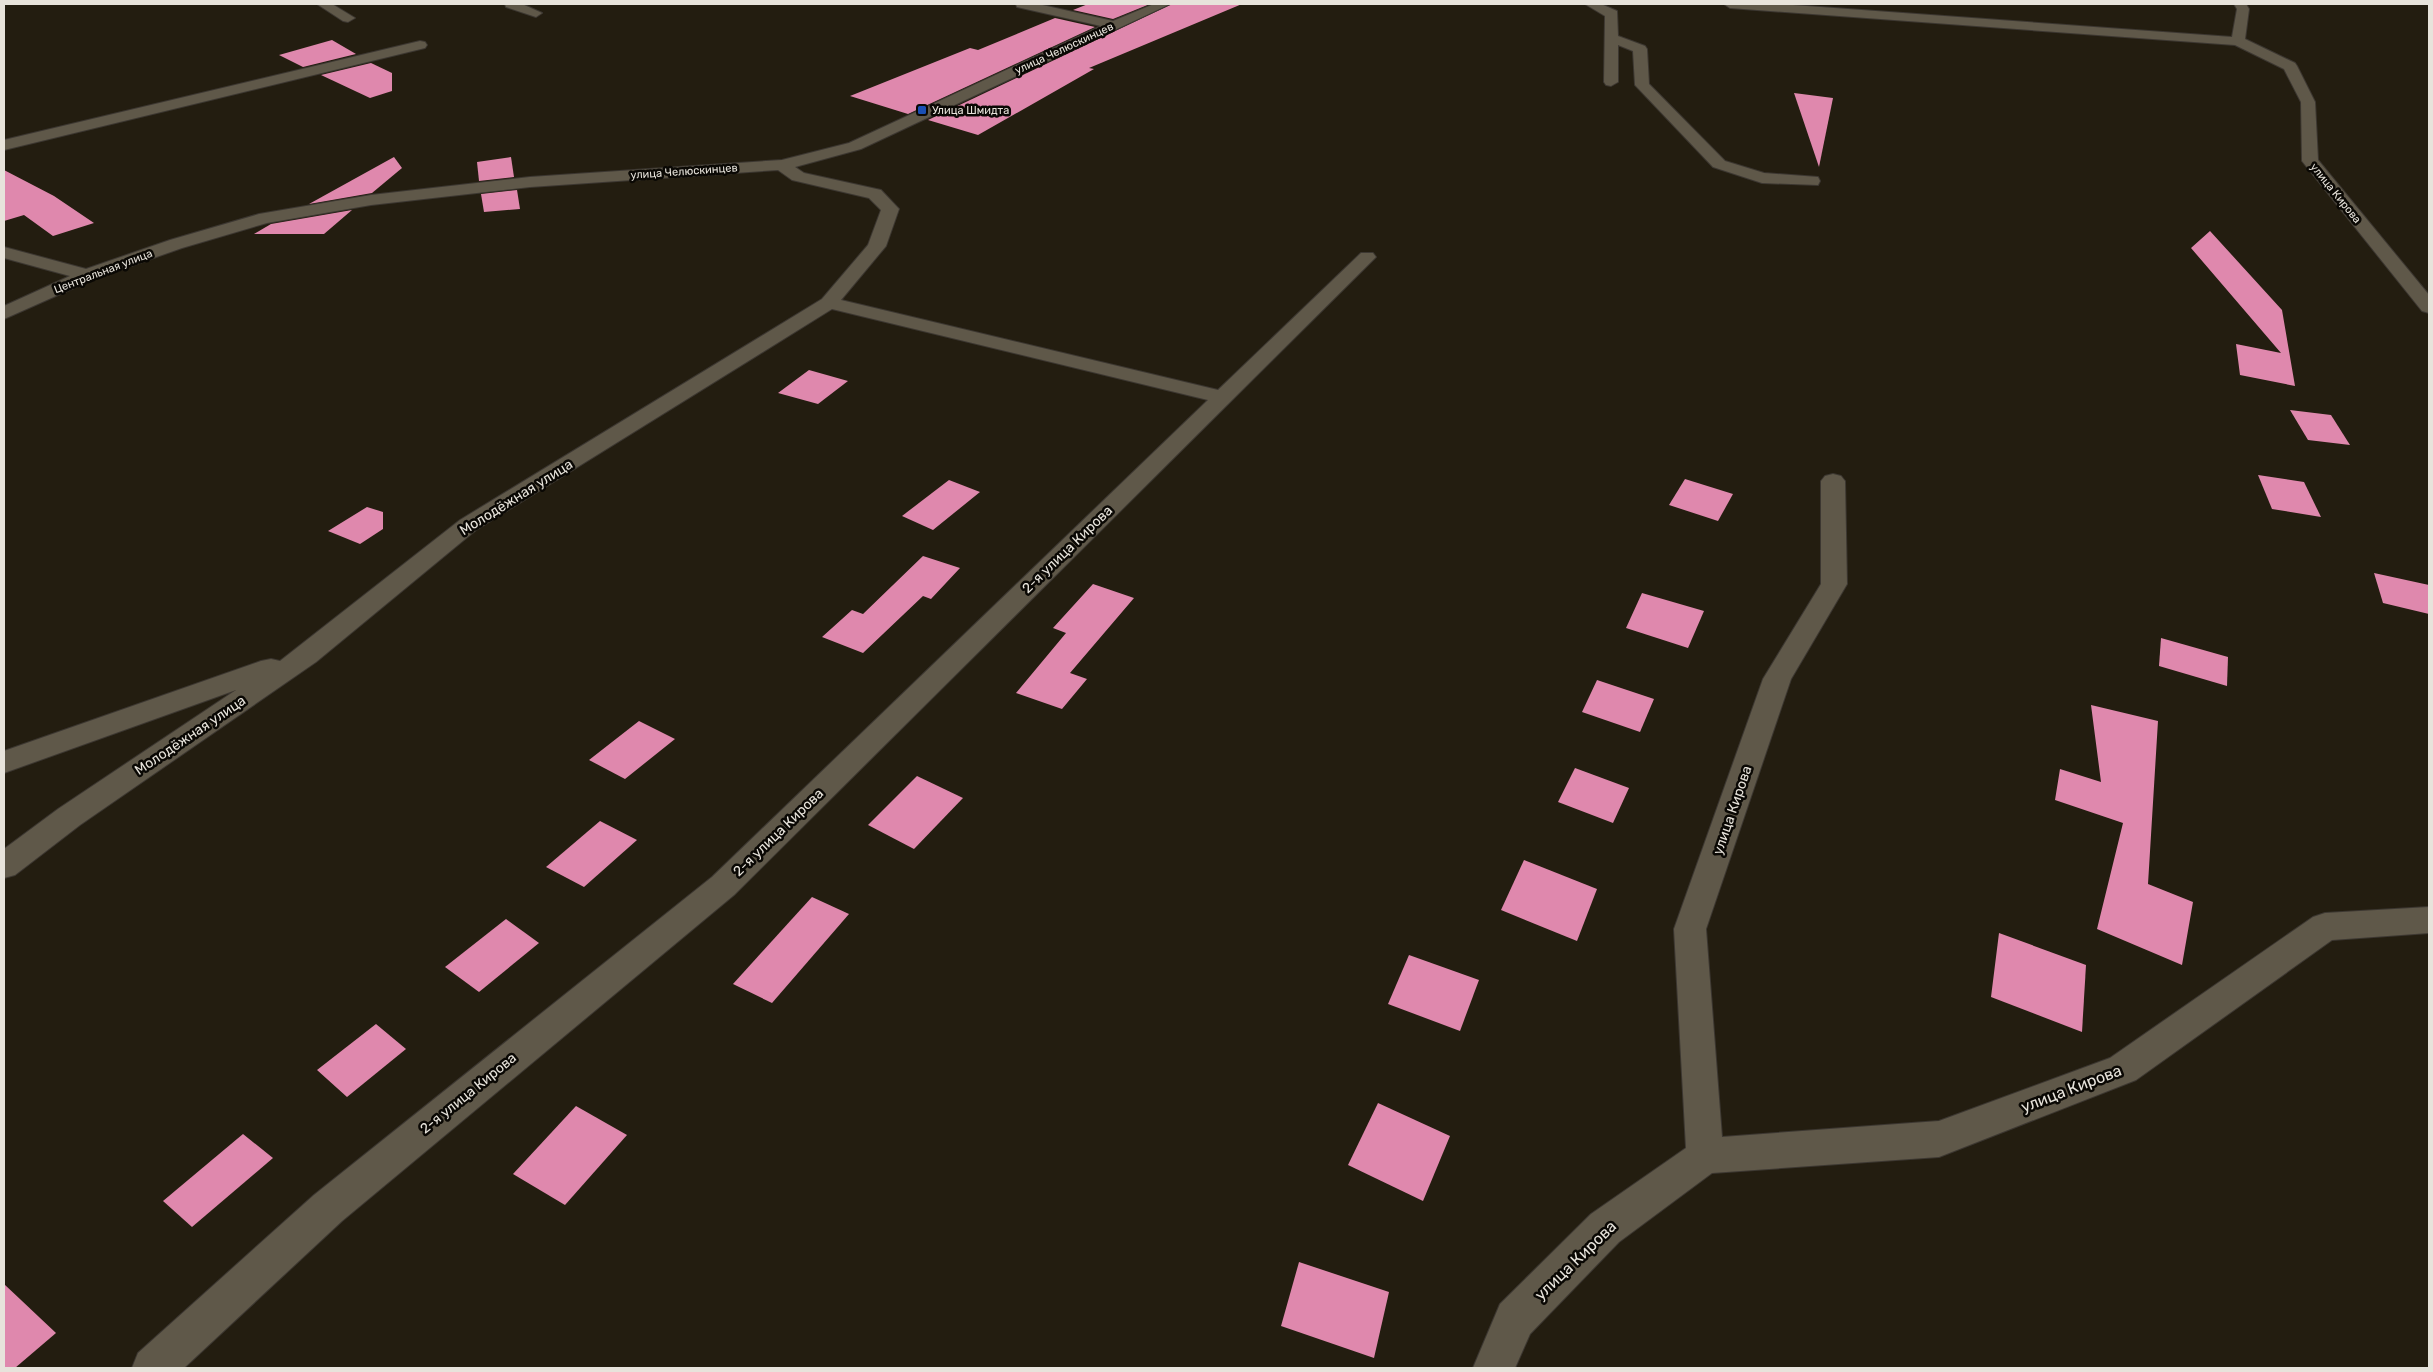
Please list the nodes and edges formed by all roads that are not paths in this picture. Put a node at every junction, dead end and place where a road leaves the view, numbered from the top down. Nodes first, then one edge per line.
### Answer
1 (322, 4) edge
2 (511, 4) edge
3 (1022, 4) edge
4 (1164, 4) edge
5 (1592, 4) edge
6 (1730, 4) edge
7 (2240, 4) edge
8 (536, 14) dead end
9 (348, 18) dead end
10 (1114, 25) junction
11 (1612, 38) junction
12 (2238, 41) junction
13 (420, 46) dead end
14 (1611, 82) dead end
15 (4, 145) edge
16 (782, 165) junction
17 (1812, 181) dead end
18 (176, 244) joint
19 (4, 252) edge
20 (1367, 257) dead end
21 (87, 275) junction
22 (829, 303) junction
23 (2429, 307) edge
24 (4, 313) edge
25 (1222, 397) junction
26 (1834, 481) dead end
27 (306, 656) junction
28 (4, 762) edge
29 (4, 866) edge
30 (2429, 920) edge
31 (1705, 1156) junction
32 (154, 1368) edge
33 (1494, 1368) edge

1 - 9 street
2 - 8 street
3 - 10 street
4 - 10 street, улица Челюскинцев
5 - 11 street
6 - 12 street
7 - 12 street
10 - 16 street, улица Челюскинцев
11 - 14 street
11 - 17 street
12 - 23 street, улица Кирова
13 - 15 street
16 - 18 street, улица Челюскинцев
16 - 22 street, Молодёжная улица
18 - 21 street, Центральная улица
19 - 21 street
20 - 25 street, 2-я улица Кирова
21 - 24 street, Центральная улица
22 - 25 street
22 - 27 street, Молодёжная улица
25 - 32 street, 2-я улица Кирова
26 - 31 street, улица Кирова
27 - 28 street
27 - 29 street, Молодёжная улица
30 - 31 street, улица Кирова
31 - 33 street, улица Кирова

